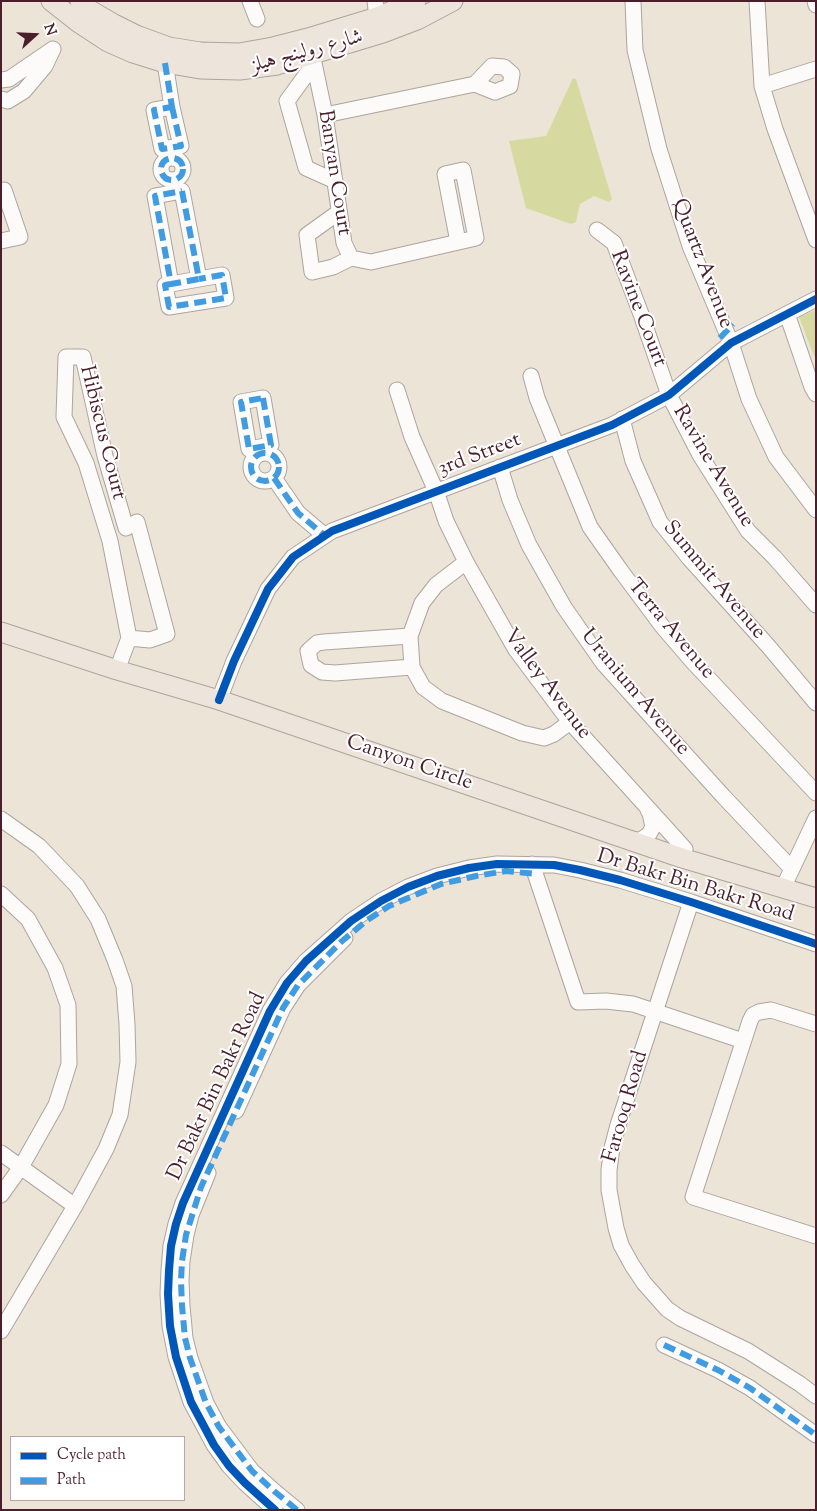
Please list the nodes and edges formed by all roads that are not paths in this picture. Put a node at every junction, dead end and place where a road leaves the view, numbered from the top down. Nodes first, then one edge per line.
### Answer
1 (80, 1) edge
2 (250, 1) edge
3 (416, 1) edge
4 (453, 1) edge
5 (633, 1) edge
6 (757, 1) edge
7 (56, 3) edge
8 (378, 17) edge
9 (257, 19) dead end
10 (311, 52) junction
11 (165, 63) junction
12 (816, 69) edge
13 (1, 80) edge
14 (475, 84) dead end
15 (762, 86) junction
16 (1, 99) edge
17 (325, 115) junction
18 (335, 181) junction
19 (173, 186) junction
20 (4, 190) dead end
21 (339, 212) junction
22 (597, 230) dead end
23 (816, 240) edge
24 (1, 241) edge
25 (458, 242) dead end
26 (350, 258) junction
27 (199, 279) junction
28 (171, 284) junction
29 (816, 299) edge
30 (787, 314) junction
31 (728, 334) junction
32 (532, 376) dead end
33 (397, 390) dead end
34 (816, 394) edge
35 (669, 395) junction
36 (622, 419) junction
37 (557, 446) junction
38 (500, 467) junction
39 (274, 478) junction
40 (436, 491) junction
41 (816, 510) edge
42 (324, 535) junction
43 (466, 562) junction
44 (816, 605) edge
45 (1, 632) edge
46 (410, 636) junction
47 (129, 638) junction
48 (412, 667) junction
49 (117, 670) junction
50 (219, 700) junction
51 (816, 702) edge
52 (570, 722) junction
53 (816, 793) edge
54 (644, 802) junction
55 (816, 818) edge
56 (1, 819) edge
57 (629, 840) junction
58 (682, 858) junction
59 (534, 869) junction
60 (792, 869) junction
61 (783, 888) junction
62 (1, 894) edge
63 (816, 898) edge
64 (691, 902) junction
65 (816, 944) edge
66 (656, 1012) junction
67 (816, 1024) edge
68 (743, 1041) junction
69 (1, 1153) edge
70 (21, 1167) junction
71 (1, 1196) edge
72 (75, 1206) junction
73 (816, 1236) edge
74 (1, 1331) edge
75 (664, 1345) dead end
76 (816, 1396) edge
77 (816, 1435) edge
78 (275, 1510) edge
79 (297, 1510) edge

1 - 10 main road, شارع رولينج هيلز
2 - 9 street
3 - 8 main road, شارع رولينج هيلز
4 - 8 main road, شارع رولينج هيلز
5 - 31 street, Quartz Avenue
6 - 15 street
7 - 11 main road, شارع رولينج هيلز
8 - 10 main road, شارع رولينج هيلز
10 - 11 main road, شارع رولينج هيلز
10 - 17 street, Banyan Court
10 - 18 street
11 - 19 street
12 - 15 street
13 - 16 street
14 - 17 street
15 - 23 street
17 - 18 street, Banyan Court
18 - 21 street, Banyan Court
19 - 27 street
19 - 28 street
20 - 24 street
21 - 26 street, Banyan Court
21 - 26 street
22 - 35 street, Ravine Court
25 - 26 street, Banyan Court
27 - 28 street
27 - 28 street
29 - 30 street, 3rd Street
30 - 31 street, 3rd Street
30 - 34 street
31 - 35 street, 3rd Street
31 - 41 street, Quartz Avenue
32 - 37 street, Terra Avenue
33 - 40 street, Valley Avenue
35 - 36 street, 3rd Street
35 - 44 street, Ravine Avenue
36 - 37 street, 3rd Street
36 - 51 street, Summit Avenue
37 - 38 street, 3rd Street
37 - 53 street, Terra Avenue
38 - 40 street, 3rd Street
38 - 60 street, Uranium Avenue
39 - 39 street
39 - 42 street
40 - 42 street, 3rd Street
40 - 43 street, Valley Avenue
42 - 50 street, 3rd Street
43 - 46 street
43 - 52 street, Valley Avenue
45 - 49 main road, Canyon Circle
46 - 48 street
46 - 48 street
47 - 47 street, Hibiscus Court
47 - 49 street
48 - 52 street
49 - 50 main road, Canyon Circle
50 - 57 main road, Canyon Circle
52 - 54 street, Valley Avenue
54 - 57 street
54 - 58 street, Valley Avenue
55 - 60 street
56 - 72 street
57 - 58 main road, Canyon Circle
58 - 61 main road, Canyon Circle
59 - 64 street, Dr Bakr Bin Bakr Road
59 - 66 street
59 - 78 street, Dr Bakr Bin Bakr Road
59 - 79 street
60 - 61 street
61 - 63 main road, Canyon Circle
62 - 70 street
64 - 65 street, Dr Bakr Bin Bakr Road
64 - 66 street, Farooq Road
66 - 68 street
66 - 76 street, Farooq Road
67 - 68 street
68 - 73 street
69 - 70 street
70 - 71 street
70 - 72 street
72 - 74 street
75 - 77 street

